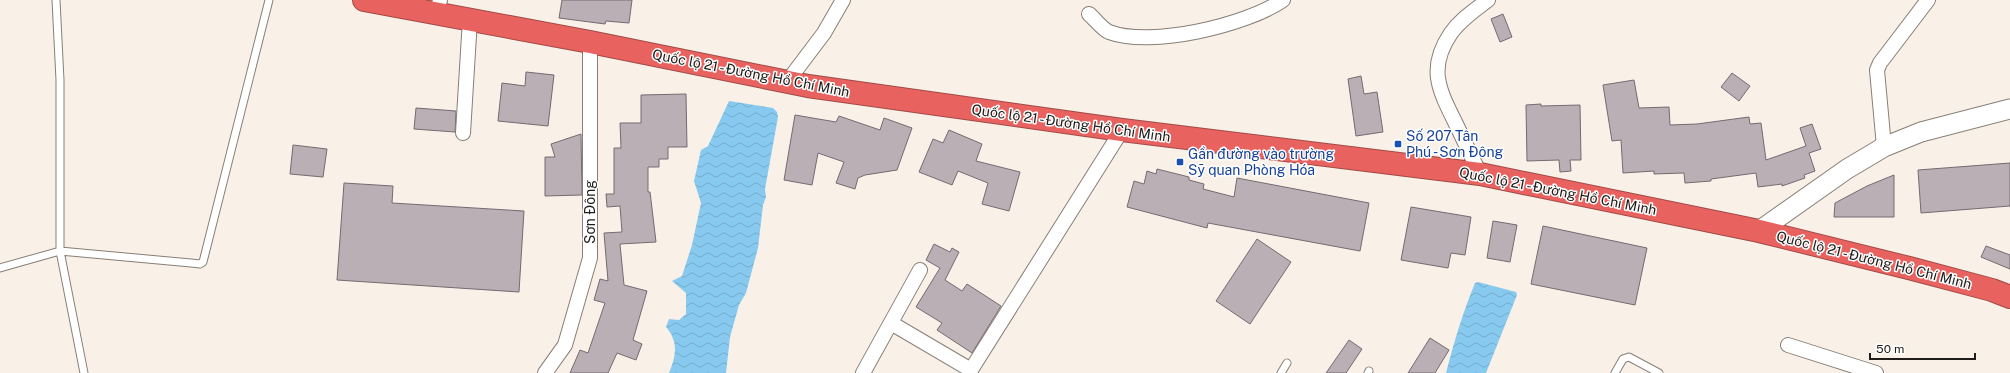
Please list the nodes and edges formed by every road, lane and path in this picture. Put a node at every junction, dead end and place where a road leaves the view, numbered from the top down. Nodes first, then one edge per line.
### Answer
1 (56, 0) edge
2 (269, 0) edge
3 (364, 0) edge
4 (843, 0) edge
5 (1283, 0) edge
6 (1488, 0) edge
7 (1925, 1) edge
8 (439, 6) edge
9 (1089, 14) dead end
10 (470, 19) junction
11 (590, 42) junction
12 (787, 82) junction
13 (2010, 110) edge
14 (1122, 130) junction
15 (463, 133) dead end
16 (1884, 147) junction
17 (1480, 174) junction
18 (1759, 231) junction
19 (60, 252) junction
20 (0, 268) edge
21 (920, 270) dead end
22 (2010, 298) edge
23 (891, 322) junction
24 (1788, 345) dead end
25 (1287, 363) dead end
26 (970, 372) edge
27 (84, 373) edge
28 (545, 373) edge
29 (863, 373) edge
30 (1280, 373) edge
31 (1615, 373) edge
32 (1659, 373) edge
33 (1876, 373) edge

1 - 19 lane
2 - 19 lane
3 - 8 highway, Quốc lộ 21 - Đường Hồ Chí Minh
4 - 12 street
5 - 9 street
6 - 17 street
7 - 16 street
8 - 10 highway, Quốc lộ 21 - Đường Hồ Chí Minh
10 - 11 highway, Quốc lộ 21 - Đường Hồ Chí Minh
10 - 15 street
11 - 12 highway, Quốc lộ 21 - Đường Hồ Chí Minh
11 - 28 street, Sơn Đông
12 - 14 highway, Quốc lộ 21 - Đường Hồ Chí Minh
13 - 16 street
14 - 17 highway, Quốc lộ 21 - Đường Hồ Chí Minh
14 - 26 street
16 - 18 street
17 - 18 highway, Quốc lộ 21 - Đường Hồ Chí Minh
18 - 22 highway, Quốc lộ 21 - Đường Hồ Chí Minh
19 - 20 lane
19 - 27 lane
21 - 23 street
23 - 26 street
23 - 29 street
24 - 33 street
25 - 30 lane
31 - 32 lane

